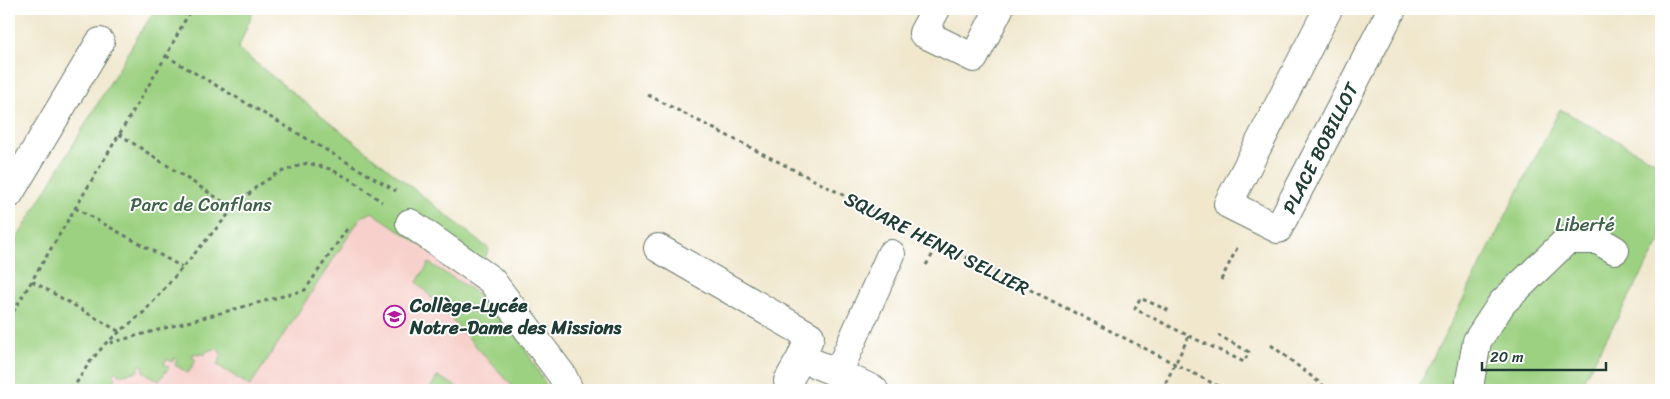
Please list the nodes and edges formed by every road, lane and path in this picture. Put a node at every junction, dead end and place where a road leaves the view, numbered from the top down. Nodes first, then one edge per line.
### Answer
1 (191, 9) edge
2 (936, 9) edge
3 (999, 9) edge
4 (1328, 9) edge
5 (1392, 9) edge
6 (100, 42) dead end
7 (166, 56) junction
8 (648, 95) dead end
9 (119, 134) junction
10 (9, 194) edge
11 (75, 208) junction
12 (234, 209) junction
13 (888, 218) dead end
14 (410, 224) junction
15 (347, 229) dead end
16 (922, 235) dead end
17 (658, 248) dead end
18 (1615, 250) dead end
19 (891, 254) dead end
20 (1229, 263) dead end
21 (182, 267) junction
22 (1221, 280) dead end
23 (32, 281) junction
24 (1172, 312) dead end
25 (9, 319) edge
26 (120, 332) junction
27 (1218, 335) dead end
28 (1189, 336) junction
29 (106, 344) junction
30 (1271, 345) dead end
31 (1174, 364) junction
32 (838, 373) junction
33 (72, 390) edge
34 (569, 390) edge
35 (874, 390) edge
36 (1162, 390) edge
37 (1226, 390) edge
38 (1329, 390) edge
39 (1470, 390) edge

1 - 7 path
2 - 3 lane
4 - 5 lane, PLACE BOBILLOT
6 - 10 lane
7 - 9 path
7 - 14 path
8 - 13 path, SQUARE HENRI SELLIER
9 - 11 path
9 - 12 path
11 - 21 path
11 - 23 path
12 - 14 path
12 - 21 path
14 - 34 lane
15 - 29 path
16 - 31 path, SQUARE HENRI SELLIER
17 - 32 lane
18 - 39 lane
19 - 32 lane, SQUARE HENRI SELLIER
20 - 22 path
21 - 26 path
23 - 25 path
23 - 26 path
24 - 28 path
26 - 29 path
27 - 28 path
28 - 31 path
29 - 33 path
30 - 38 path
31 - 36 path
31 - 37 path, SQUARE HENRI SELLIER
32 - 35 lane

